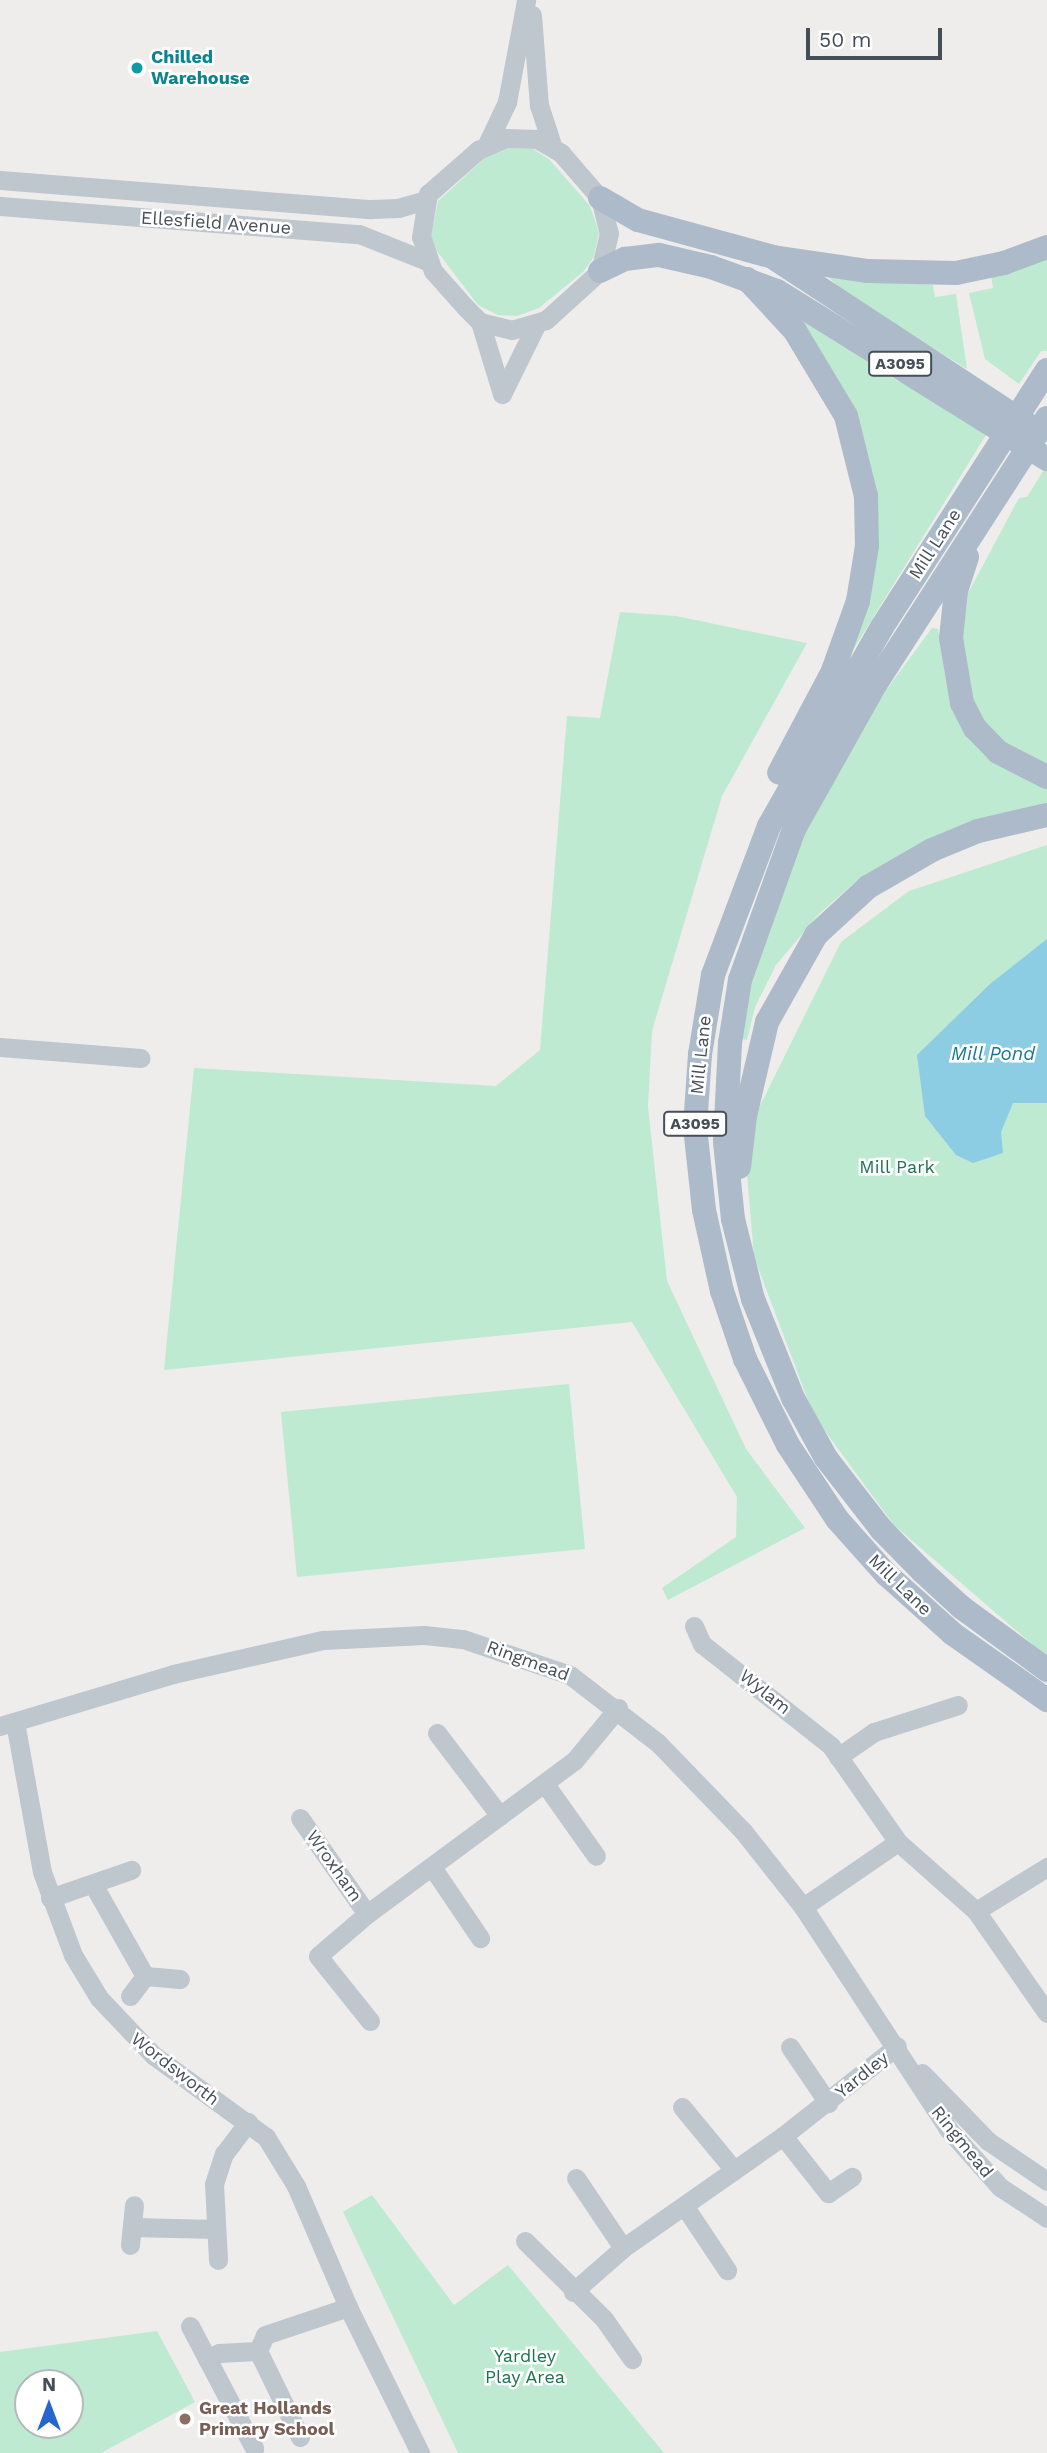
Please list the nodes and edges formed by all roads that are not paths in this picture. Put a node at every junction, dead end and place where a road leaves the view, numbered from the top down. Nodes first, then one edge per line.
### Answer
1 (528, 0) edge
2 (487, 144) junction
3 (552, 145) junction
4 (0, 180) edge
5 (600, 198) junction
6 (424, 201) junction
7 (0, 206) edge
8 (1047, 247) edge
9 (773, 257) junction
10 (427, 261) junction
11 (600, 271) junction
12 (747, 279) junction
13 (480, 322) junction
14 (535, 327) junction
15 (1047, 370) edge
16 (1047, 418) edge
17 (1047, 437) edge
18 (1047, 459) edge
19 (988, 508) junction
20 (1047, 777) edge
21 (1047, 815) edge
22 (713, 975) junction
23 (0, 1047) edge
24 (141, 1058) dead end
25 (733, 1219) junction
26 (694, 1626) dead end
27 (1047, 1670) edge
28 (1047, 1700) edge
29 (958, 1705) dead end
30 (618, 1707) junction
31 (7, 1724) edge
32 (437, 1733) dead end
33 (838, 1757) junction
34 (545, 1784) junction
35 (500, 1816) junction
36 (300, 1818) dead end
37 (898, 1842) junction
38 (596, 1856) dead end
39 (432, 1867) junction
40 (1047, 1867) edge
41 (131, 1870) dead end
42 (94, 1885) junction
43 (50, 1898) junction
44 (803, 1908) junction
45 (976, 1911) junction
46 (367, 1914) junction
47 (480, 1938) dead end
48 (145, 1976) junction
49 (180, 1979) dead end
50 (131, 1996) dead end
51 (1047, 2013) edge
52 (370, 2021) dead end
53 (897, 2046) junction
54 (790, 2047) dead end
55 (828, 2103) junction
56 (682, 2107) dead end
57 (248, 2122) junction
58 (783, 2136) junction
59 (734, 2171) junction
60 (852, 2177) dead end
61 (576, 2178) dead end
62 (1047, 2181) edge
63 (134, 2205) dead end
64 (685, 2207) junction
65 (1047, 2218) edge
66 (216, 2229) junction
67 (525, 2241) dead end
68 (623, 2248) junction
69 (218, 2260) dead end
70 (727, 2270) dead end
71 (573, 2292) junction
72 (348, 2307) junction
73 (190, 2326) dead end
74 (258, 2351) junction
75 (207, 2359) junction
76 (632, 2359) dead end
77 (300, 2437) dead end
78 (254, 2448) dead end
79 (420, 2453) edge

1 - 2 street
1 - 3 street
2 - 3 street
2 - 6 street
3 - 5 street
4 - 6 street, Ellesfield Avenue
5 - 9 main road, A3095
5 - 11 street
6 - 10 street
7 - 10 street, Ellesfield Avenue
8 - 9 main road, A3095
9 - 17 main road, A3095
10 - 13 street
11 - 12 main road, A3095
11 - 14 street
12 - 18 main road, A3095
12 - 22 main road, A3095
13 - 14 street
13 - 14 street
15 - 22 main road, Mill Lane / A3095
16 - 19 main road, Mill Lane / A3095
19 - 20 main road, A3095
19 - 25 main road, Mill Lane / A3095
21 - 25 main road, A3095
22 - 28 main road, Mill Lane / A3095
23 - 24 street
25 - 27 main road, Mill Lane / A3095
26 - 33 street, Wylam
29 - 33 street
30 - 31 street, Ringmead
30 - 34 street, Wroxham
30 - 44 street, Ringmead
31 - 43 street, Wordsworth
32 - 35 street
33 - 37 street, Wylam
34 - 35 street, Wroxham
34 - 38 street
35 - 39 street, Wroxham
36 - 46 street, Wroxham
37 - 44 street
37 - 45 street, Wylam
39 - 46 street, Wroxham
39 - 47 street
40 - 45 street
41 - 42 street
42 - 43 street
42 - 48 street
43 - 57 street, Wordsworth
44 - 53 street, Ringmead
45 - 51 street, Wylam
46 - 52 street, Wroxham
48 - 49 street
48 - 50 street
53 - 55 street, Yardley
53 - 62 street, Ringmead
53 - 65 street, Ringmead
54 - 55 street, Yardley
55 - 58 street, Yardley
56 - 59 street
57 - 66 street
57 - 72 street, Wordsworth
58 - 59 street, Yardley
58 - 60 street
59 - 64 street, Yardley
61 - 68 street
63 - 66 street
64 - 68 street, Yardley
64 - 70 street
66 - 69 street
67 - 71 street
68 - 71 street, Yardley
71 - 76 street
72 - 74 street
72 - 79 street, Wordsworth
73 - 75 street
74 - 75 street
74 - 77 street
75 - 78 street

